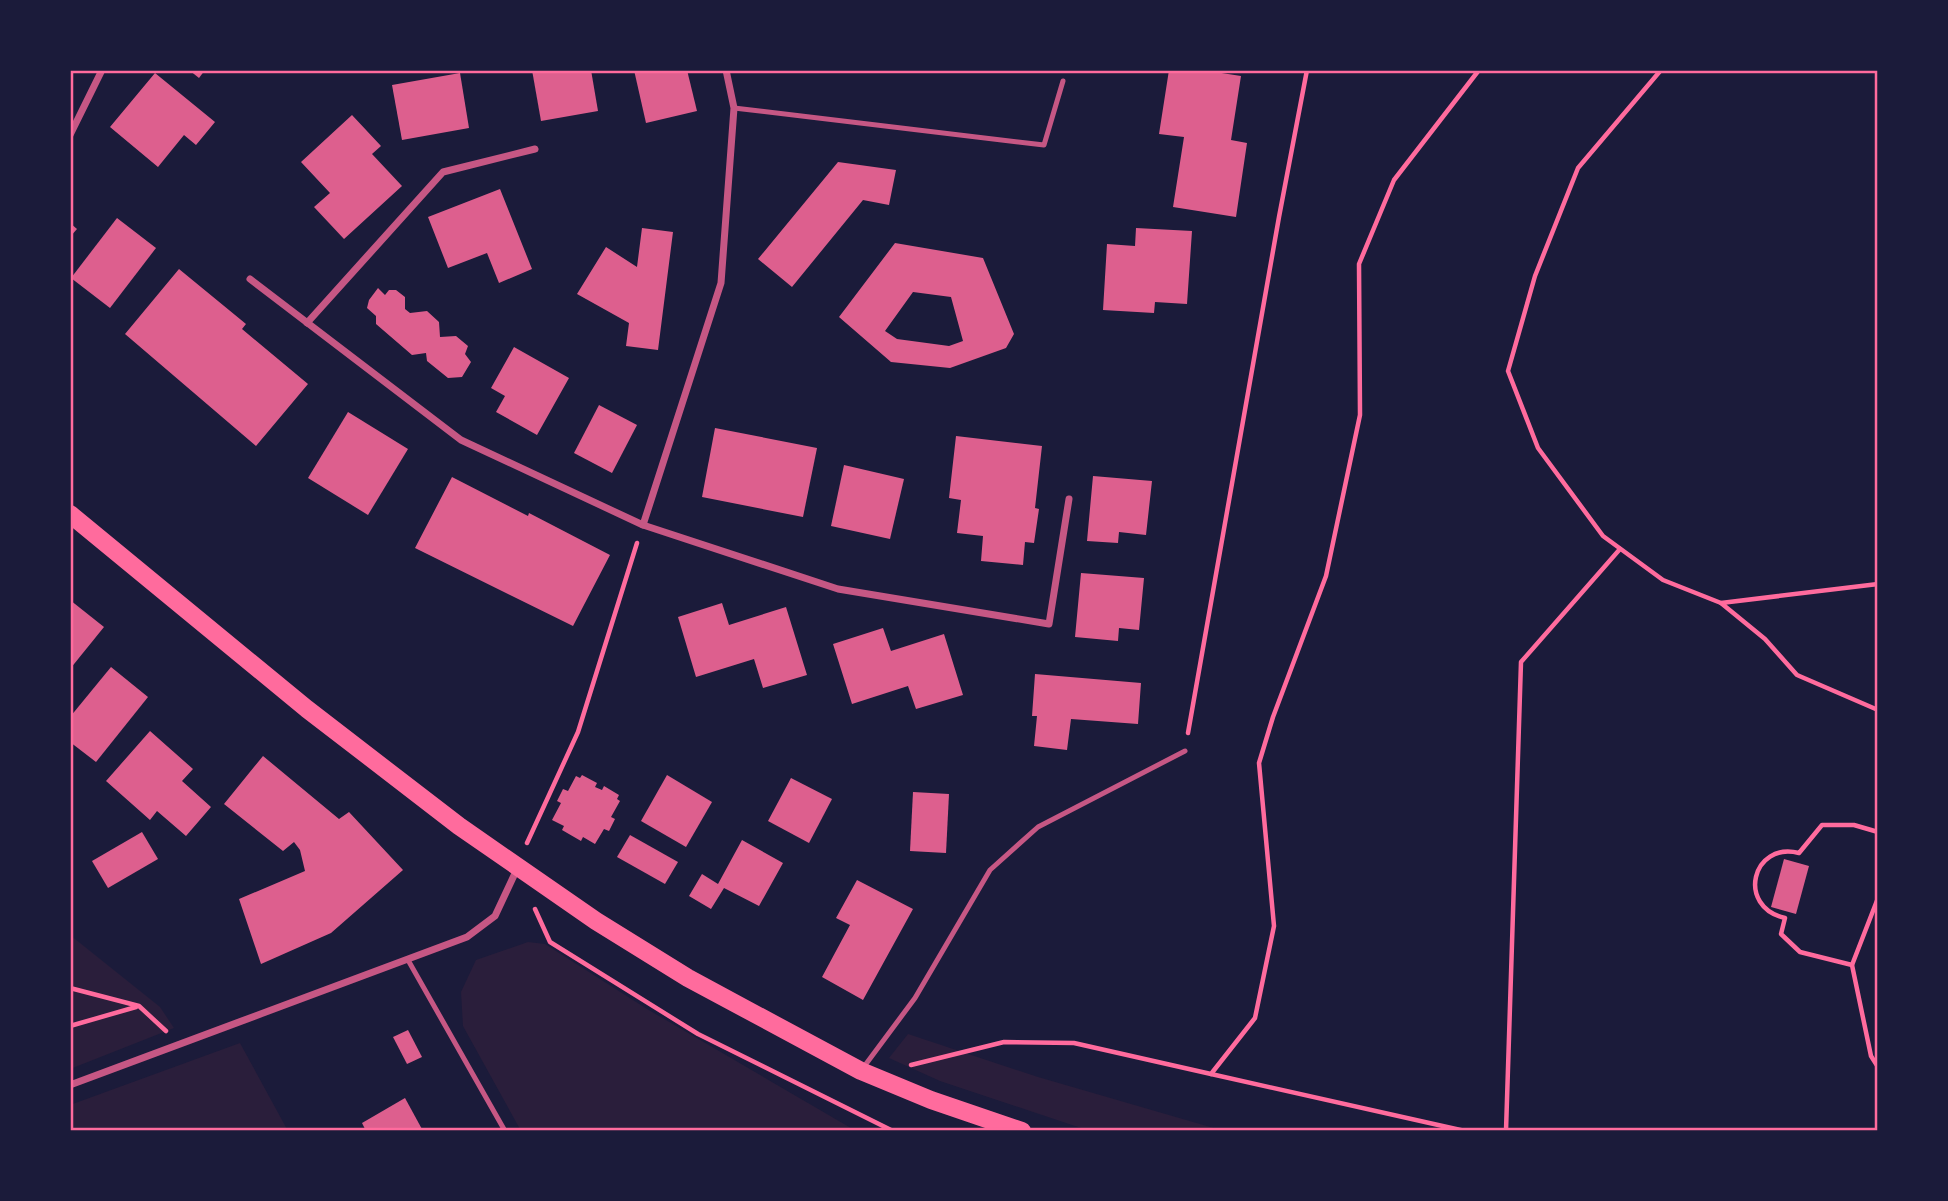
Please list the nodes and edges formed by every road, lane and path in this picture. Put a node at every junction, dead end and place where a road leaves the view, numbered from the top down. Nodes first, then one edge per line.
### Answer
1 (102, 70) edge
2 (726, 70) edge
3 (1307, 70) edge
4 (1479, 70) edge
5 (1661, 70) edge
6 (1063, 81) dead end
7 (734, 108) junction
8 (70, 135) edge
9 (535, 149) dead end
10 (250, 279) dead end
11 (307, 323) junction
12 (1069, 499) dead end
13 (70, 514) edge
14 (643, 526) junction
15 (1620, 548) junction
16 (1878, 584) edge
17 (1721, 603) junction
18 (1878, 710) edge
19 (1185, 751) joint
20 (1878, 832) edge
21 (517, 868) junction
22 (1878, 898) edge
23 (408, 960) junction
24 (1852, 965) junction
25 (70, 988) edge
26 (139, 1006) junction
27 (70, 1026) edge
28 (179, 1044) junction
29 (1878, 1067) edge
30 (861, 1071) junction
31 (1211, 1074) junction
32 (70, 1085) edge
33 (505, 1131) edge
34 (892, 1131) edge
35 (1022, 1131) edge
36 (1465, 1131) edge
37 (1506, 1131) edge

1 - 8 street
2 - 7 street
3 - 19 path
4 - 31 path
5 - 15 path
6 - 7 lane
7 - 14 street
9 - 11 street
10 - 11 street
11 - 14 street
12 - 14 street
13 - 21 main road
14 - 21 path
15 - 17 path
15 - 37 path
16 - 17 path
17 - 18 path
19 - 30 lane
20 - 24 path
21 - 23 street
21 - 30 main road
21 - 34 path
22 - 24 path
23 - 28 street
23 - 33 lane
24 - 29 path
25 - 26 path
26 - 27 path
26 - 28 path
28 - 32 street
30 - 31 path
30 - 35 main road
31 - 36 path

